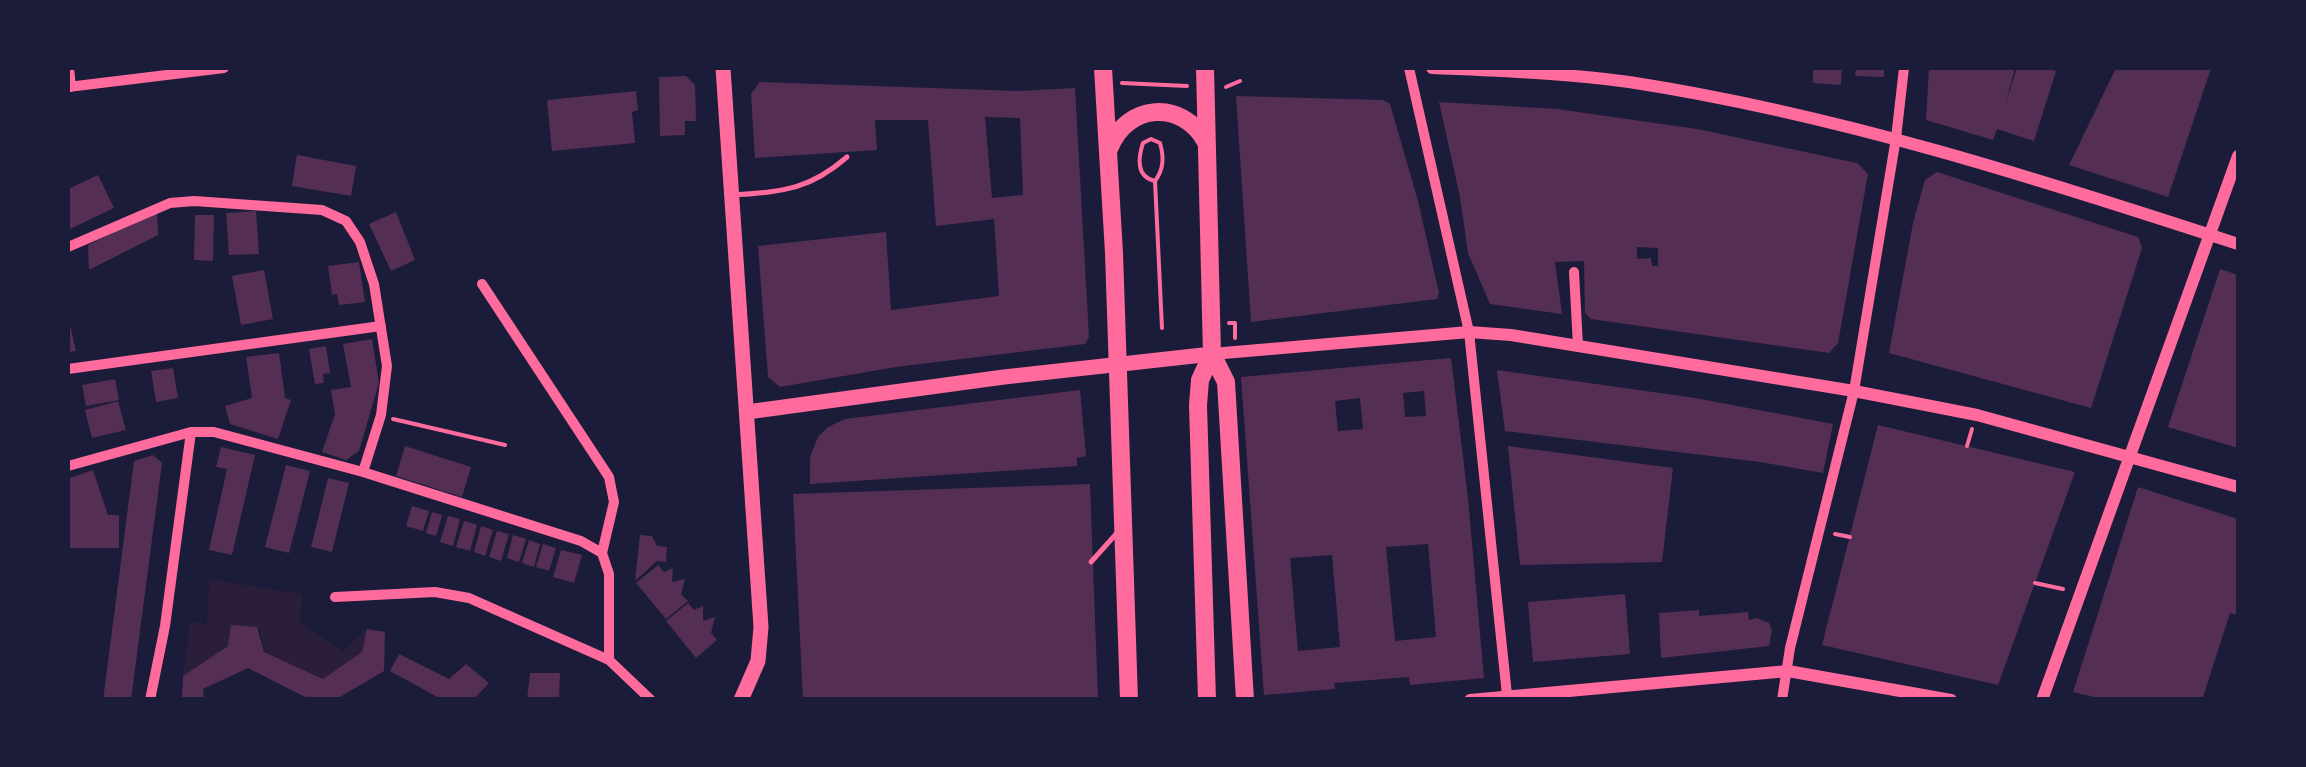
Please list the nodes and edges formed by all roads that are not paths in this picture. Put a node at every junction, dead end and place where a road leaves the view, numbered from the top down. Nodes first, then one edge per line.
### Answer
1 (69, 68) edge
2 (224, 68) edge
3 (723, 68) edge
4 (1103, 68) edge
5 (1205, 68) edge
6 (1410, 68) edge
7 (1432, 68) edge
8 (1904, 68) edge
9 (1628, 75) edge
10 (70, 87) edge
11 (1896, 138) junction
12 (1206, 143) junction
13 (1108, 149) junction
14 (2238, 156) edge
15 (848, 157) dead end
16 (732, 195) junction
17 (2210, 234) junction
18 (2238, 244) edge
19 (68, 247) edge
20 (1574, 272) dead end
21 (482, 284) dead end
22 (381, 326) junction
23 (1469, 332) junction
24 (1578, 346) junction
25 (1212, 354) junction
26 (1116, 363) junction
27 (68, 369) edge
28 (1854, 391) junction
29 (748, 412) junction
30 (191, 432) junction
31 (2132, 456) junction
32 (68, 466) edge
33 (363, 472) junction
34 (2238, 487) edge
35 (1122, 527) junction
36 (602, 553) junction
37 (1091, 562) dead end
38 (335, 597) dead end
39 (609, 660) junction
40 (1788, 672) junction
41 (1507, 695) junction
42 (150, 700) edge
43 (651, 700) edge
44 (741, 700) edge
45 (1129, 700) edge
46 (1207, 700) edge
47 (1246, 700) edge
48 (1470, 700) edge
49 (1782, 700) edge
50 (1951, 700) edge
51 (2042, 700) edge

1 - 10 street
2 - 10 street
3 - 16 main road
4 - 13 main road
5 - 12 main road
6 - 23 street
7 - 9 street
8 - 11 street
9 - 11 street
11 - 17 street
11 - 28 street
12 - 13 main road
12 - 25 main road
13 - 26 main road
14 - 17 street
15 - 16 lane
16 - 29 main road
17 - 18 street
17 - 31 street
19 - 22 street
20 - 24 street
21 - 36 street
22 - 27 street
22 - 33 street
23 - 24 street
23 - 25 street
23 - 41 street
24 - 28 street
25 - 26 main road
25 - 46 main road
25 - 47 main road
26 - 29 main road
26 - 35 main road
28 - 31 street
28 - 40 street
29 - 44 main road
30 - 32 street
30 - 33 street
30 - 42 street
31 - 34 street
31 - 51 street
33 - 36 street
35 - 37 lane
35 - 45 main road
36 - 39 street
38 - 39 street
39 - 43 street
40 - 41 street
40 - 49 street
40 - 50 street
41 - 48 street

